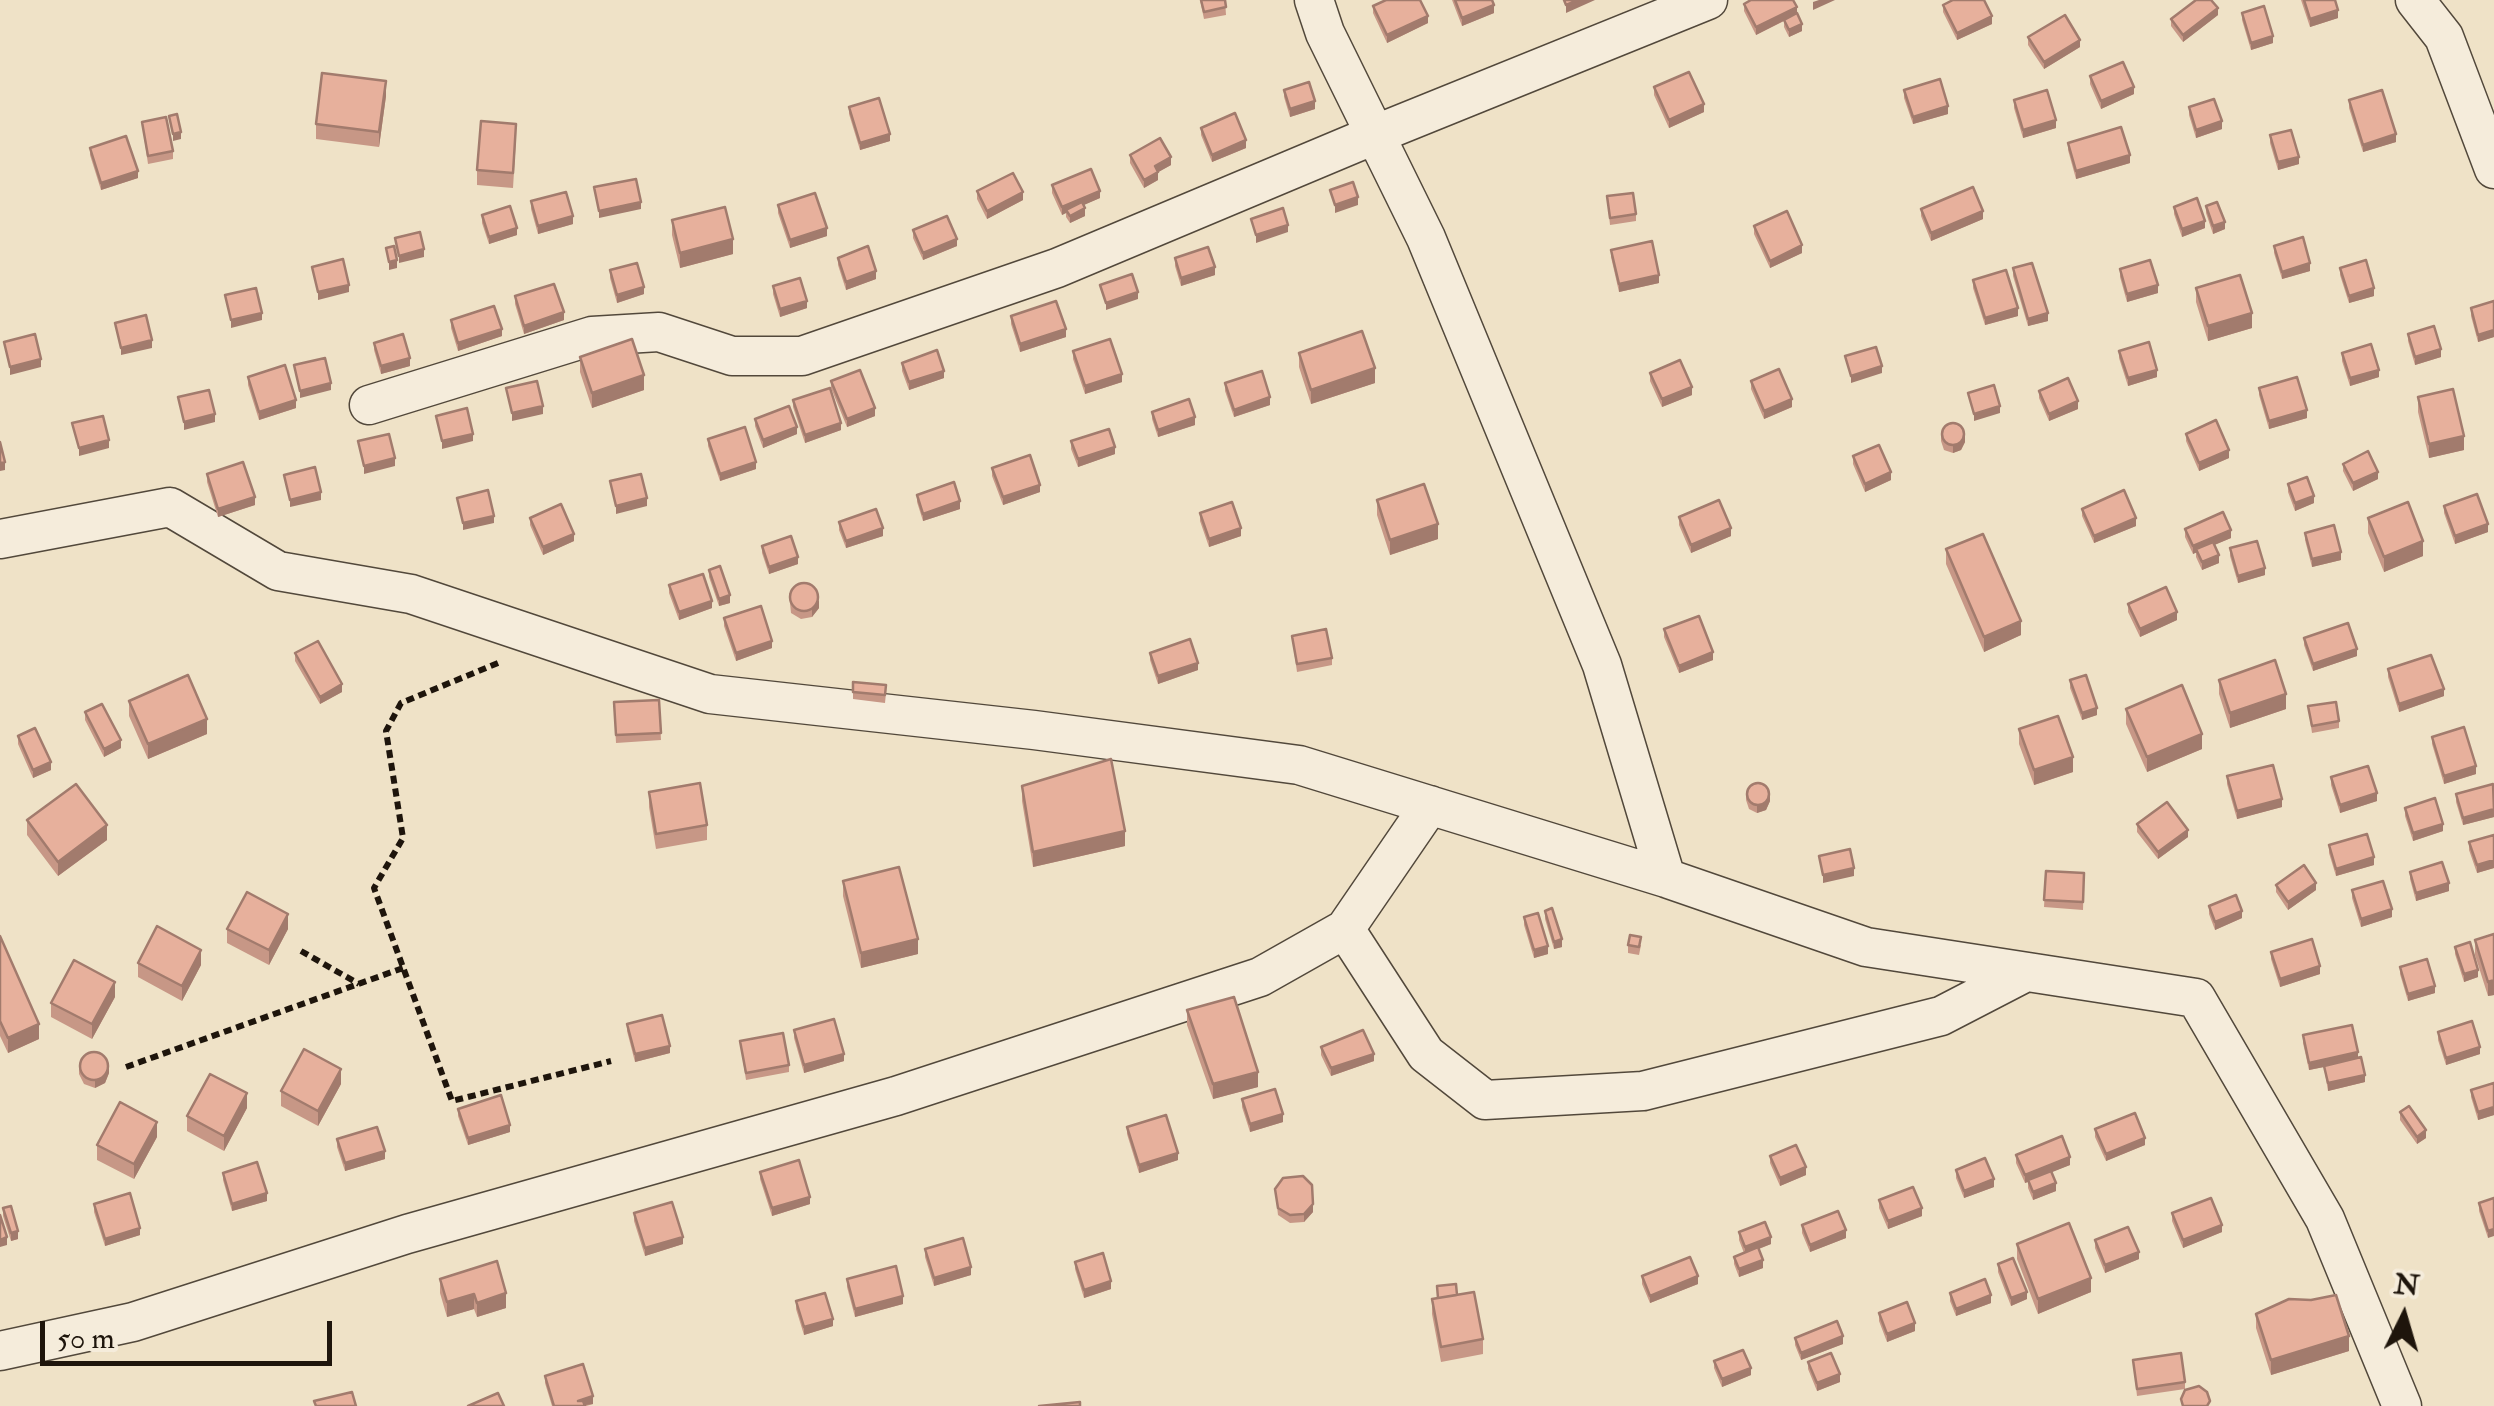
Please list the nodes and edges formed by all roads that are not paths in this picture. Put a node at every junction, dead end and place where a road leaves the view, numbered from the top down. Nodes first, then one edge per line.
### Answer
1 (1314, 0) edge
2 (1708, 0) edge
3 (2416, 0) edge
4 (1374, 135) junction
5 (2494, 168) edge
6 (368, 406) dead end
7 (0, 539) edge
8 (1430, 806) junction
9 (1666, 878) junction
10 (1345, 929) junction
11 (2026, 972) junction
12 (0, 1351) edge
13 (2402, 1406) edge

1 - 4 street
2 - 4 street
3 - 5 street
4 - 6 street
4 - 9 street
7 - 8 street
8 - 9 street
8 - 10 street
9 - 11 street
10 - 11 street
10 - 12 street
11 - 13 street

